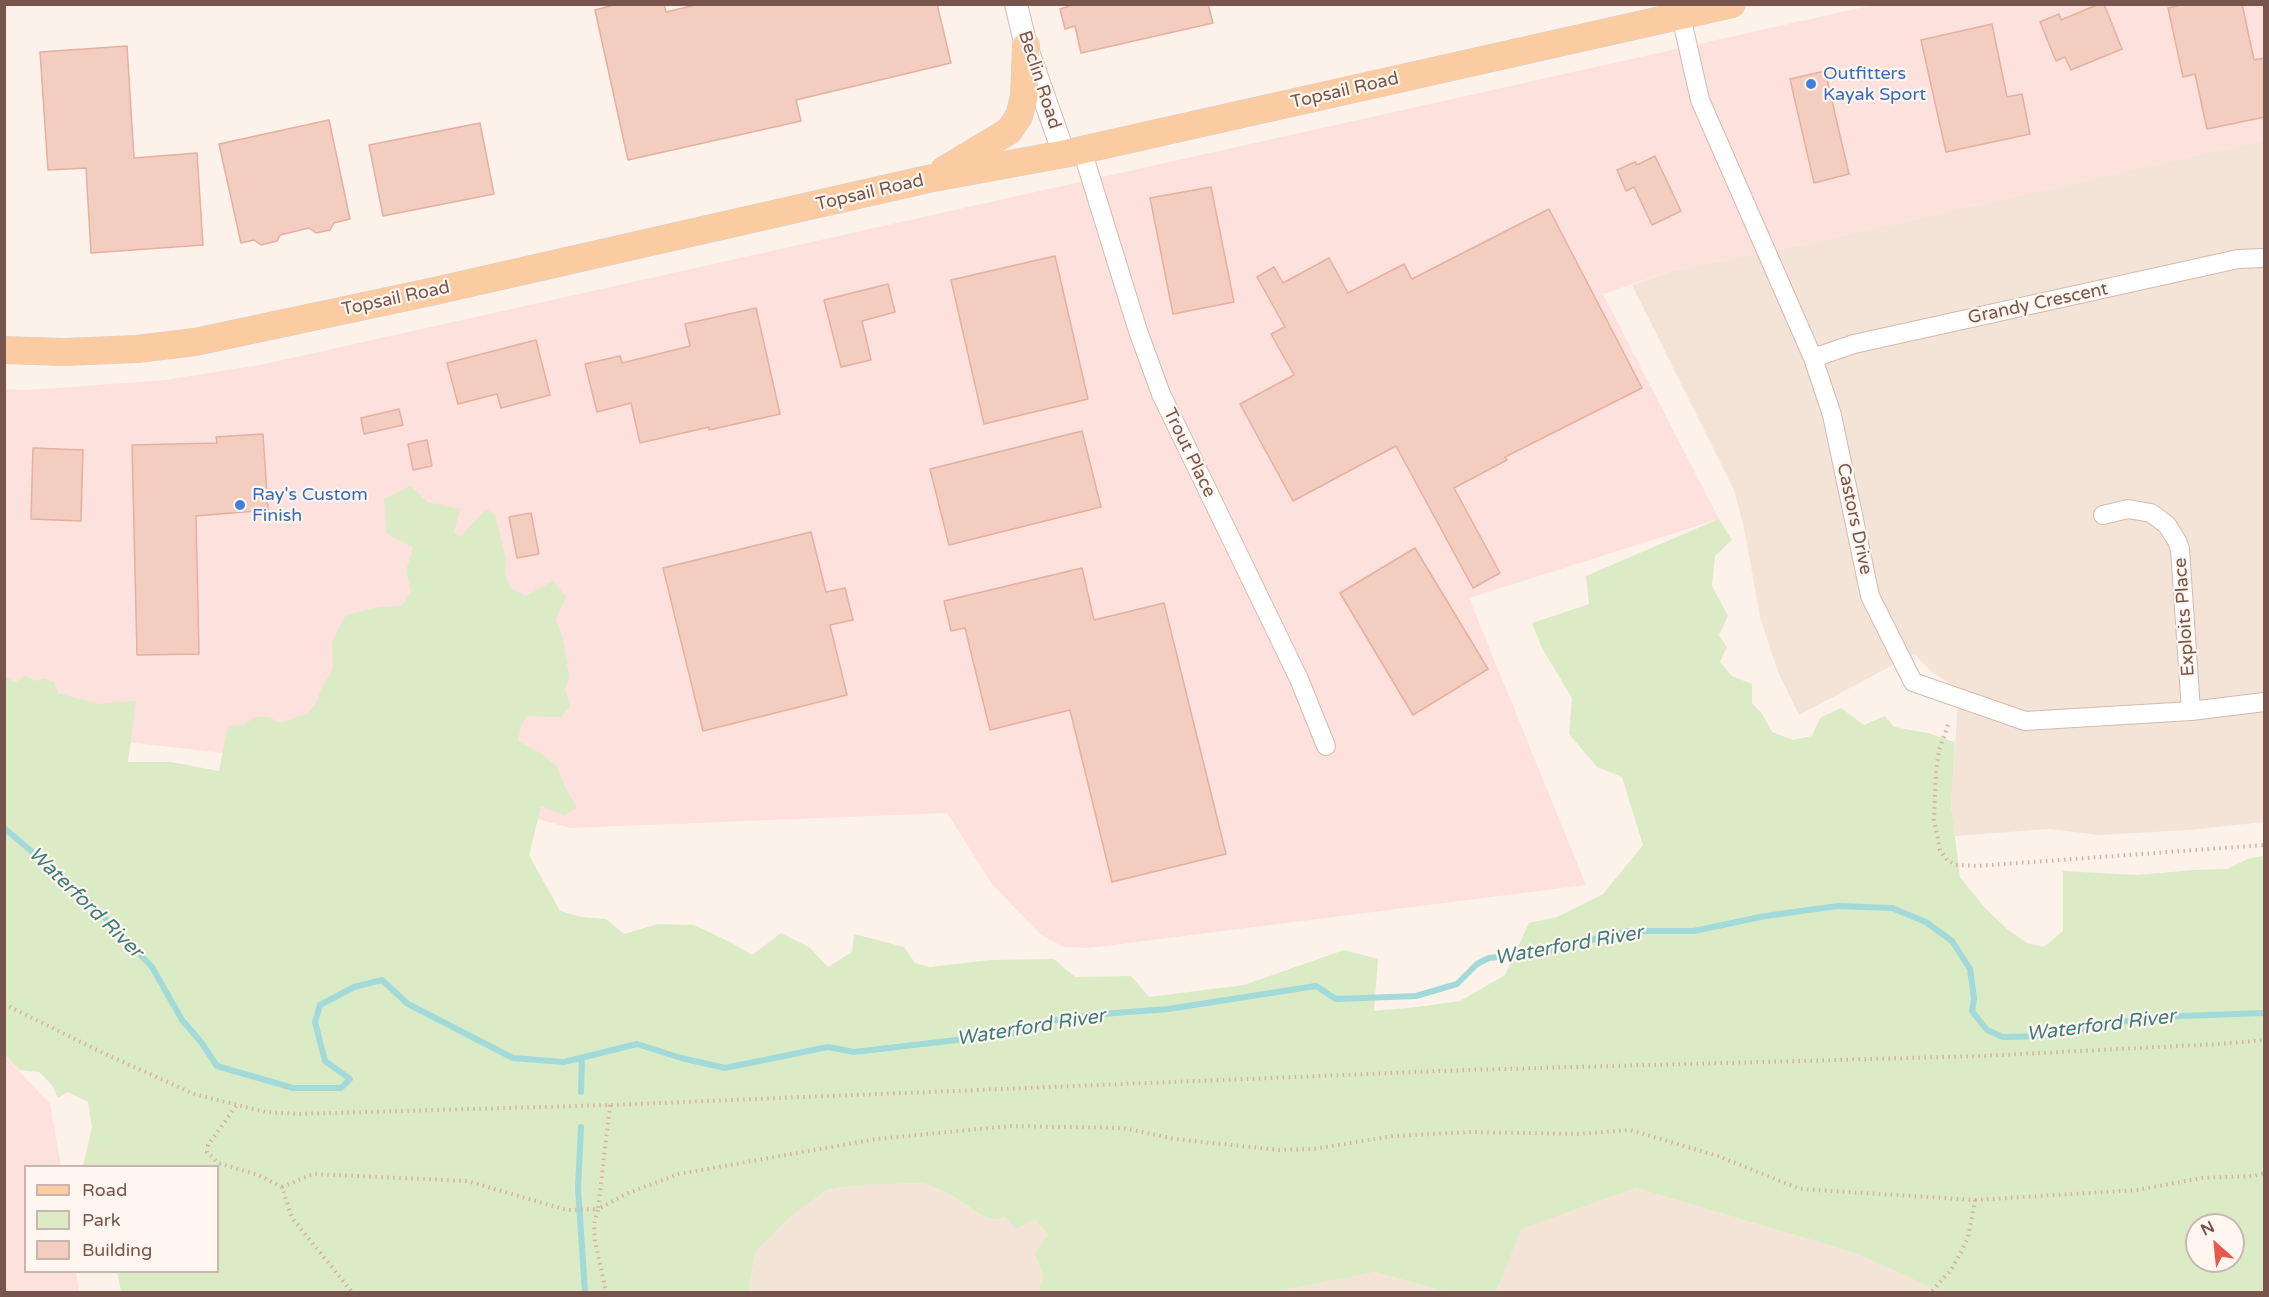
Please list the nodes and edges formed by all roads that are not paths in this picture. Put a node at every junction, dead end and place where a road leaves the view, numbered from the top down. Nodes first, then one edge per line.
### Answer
1 (1016, 4) edge
2 (1732, 4) edge
3 (1681, 16) junction
4 (1026, 46) junction
5 (1073, 152) junction
6 (928, 179) junction
7 (2265, 258) edge
8 (4, 350) edge
9 (1813, 358) junction
10 (2103, 514) dead end
11 (2265, 702) edge
12 (2192, 711) junction
13 (1326, 746) dead end

1 - 4 street, Beclin Road
2 - 3 main road, Topsail Road
3 - 5 main road, Topsail Road
3 - 9 street, Castors Drive
4 - 5 street, Beclin Road
4 - 6 main road
5 - 6 main road, Topsail Road
5 - 13 street, Trout Place
6 - 8 main road, Topsail Road
7 - 9 street, Grandy Crescent
9 - 12 street, Castors Drive
10 - 12 street, Exploits Place
11 - 12 street, Castors Drive

